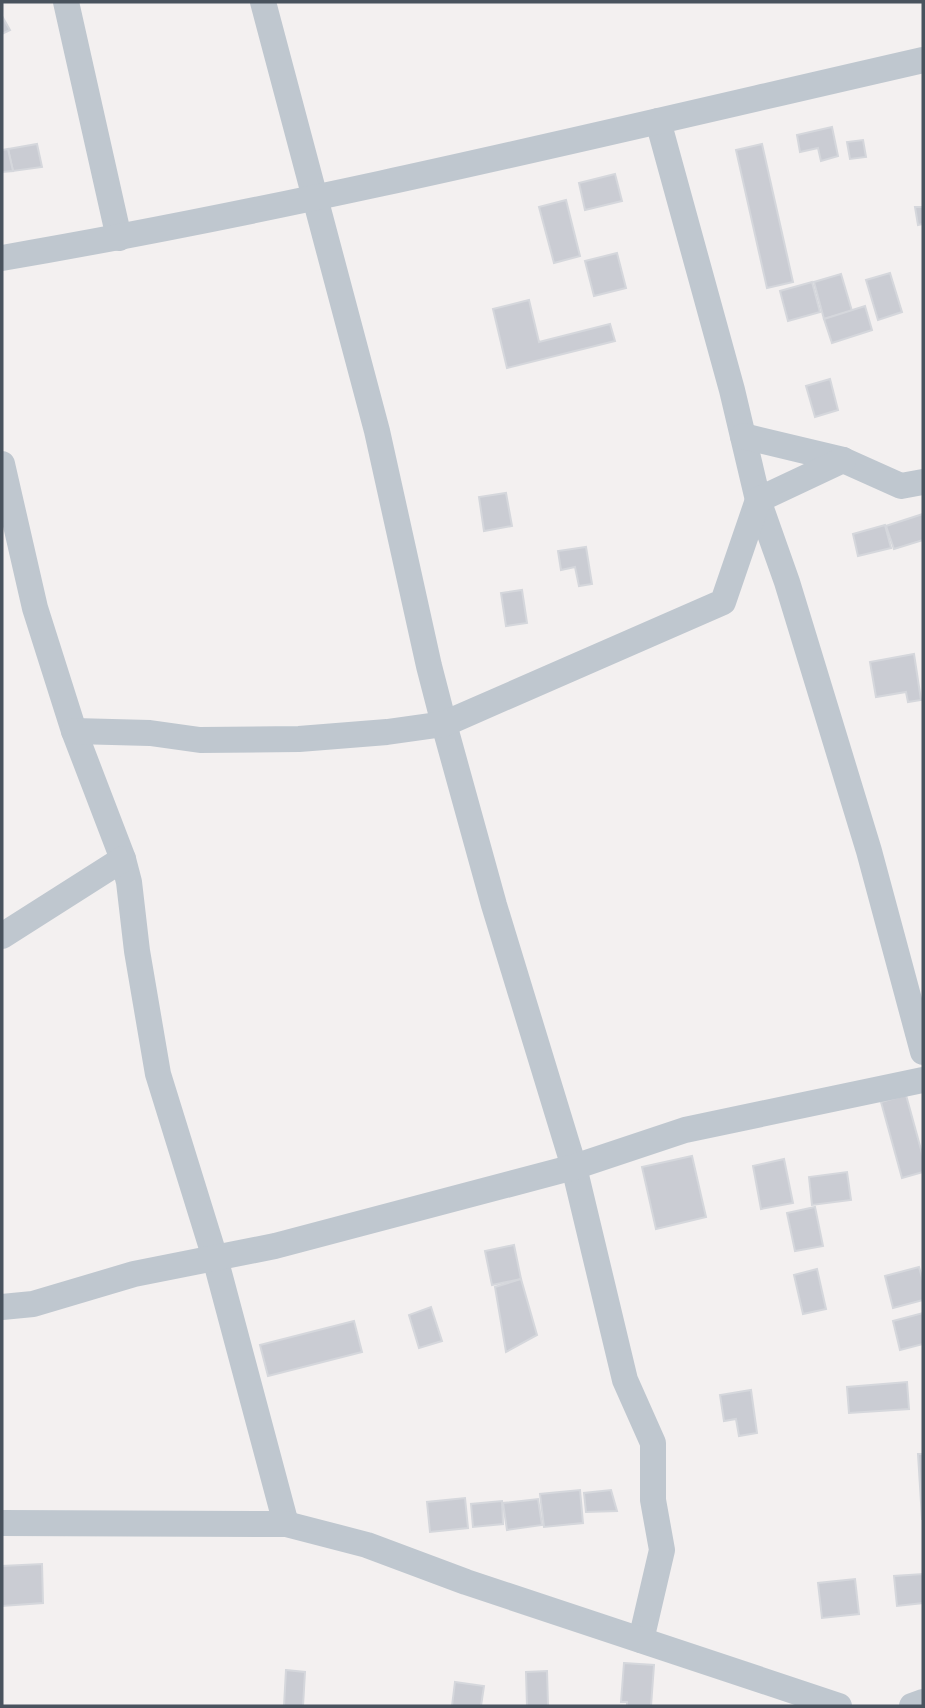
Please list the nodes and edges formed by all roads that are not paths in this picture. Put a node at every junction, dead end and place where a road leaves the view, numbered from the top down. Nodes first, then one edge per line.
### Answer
1 (66, 2) edge
2 (263, 2) edge
3 (923, 61) edge
4 (658, 121) junction
5 (315, 199) junction
6 (119, 238) junction
7 (2, 258) edge
8 (743, 436) junction
9 (843, 460) junction
10 (2, 464) edge
11 (923, 482) edge
12 (758, 500) junction
13 (444, 724) junction
14 (74, 730) junction
15 (123, 859) junction
16 (2, 936) edge
17 (923, 1052) edge
18 (923, 1080) edge
19 (574, 1167) junction
20 (215, 1258) junction
21 (2, 1307) edge
22 (2, 1523) edge
23 (286, 1524) junction
24 (641, 1640) junction
25 (923, 1702) edge
26 (839, 1706) edge
27 (912, 1706) edge

1 - 6 street
2 - 5 street
3 - 4 street
4 - 5 street
4 - 8 street
5 - 6 street
5 - 13 street
6 - 7 street
8 - 9 street
8 - 12 street
9 - 11 street
9 - 12 street
10 - 14 street
12 - 13 street
12 - 17 street
13 - 14 street
13 - 19 street
14 - 15 street
15 - 16 street
15 - 20 street
18 - 19 street
19 - 20 street
19 - 24 street
20 - 21 street
20 - 23 street
22 - 23 street
23 - 24 street
24 - 26 street
25 - 27 street

